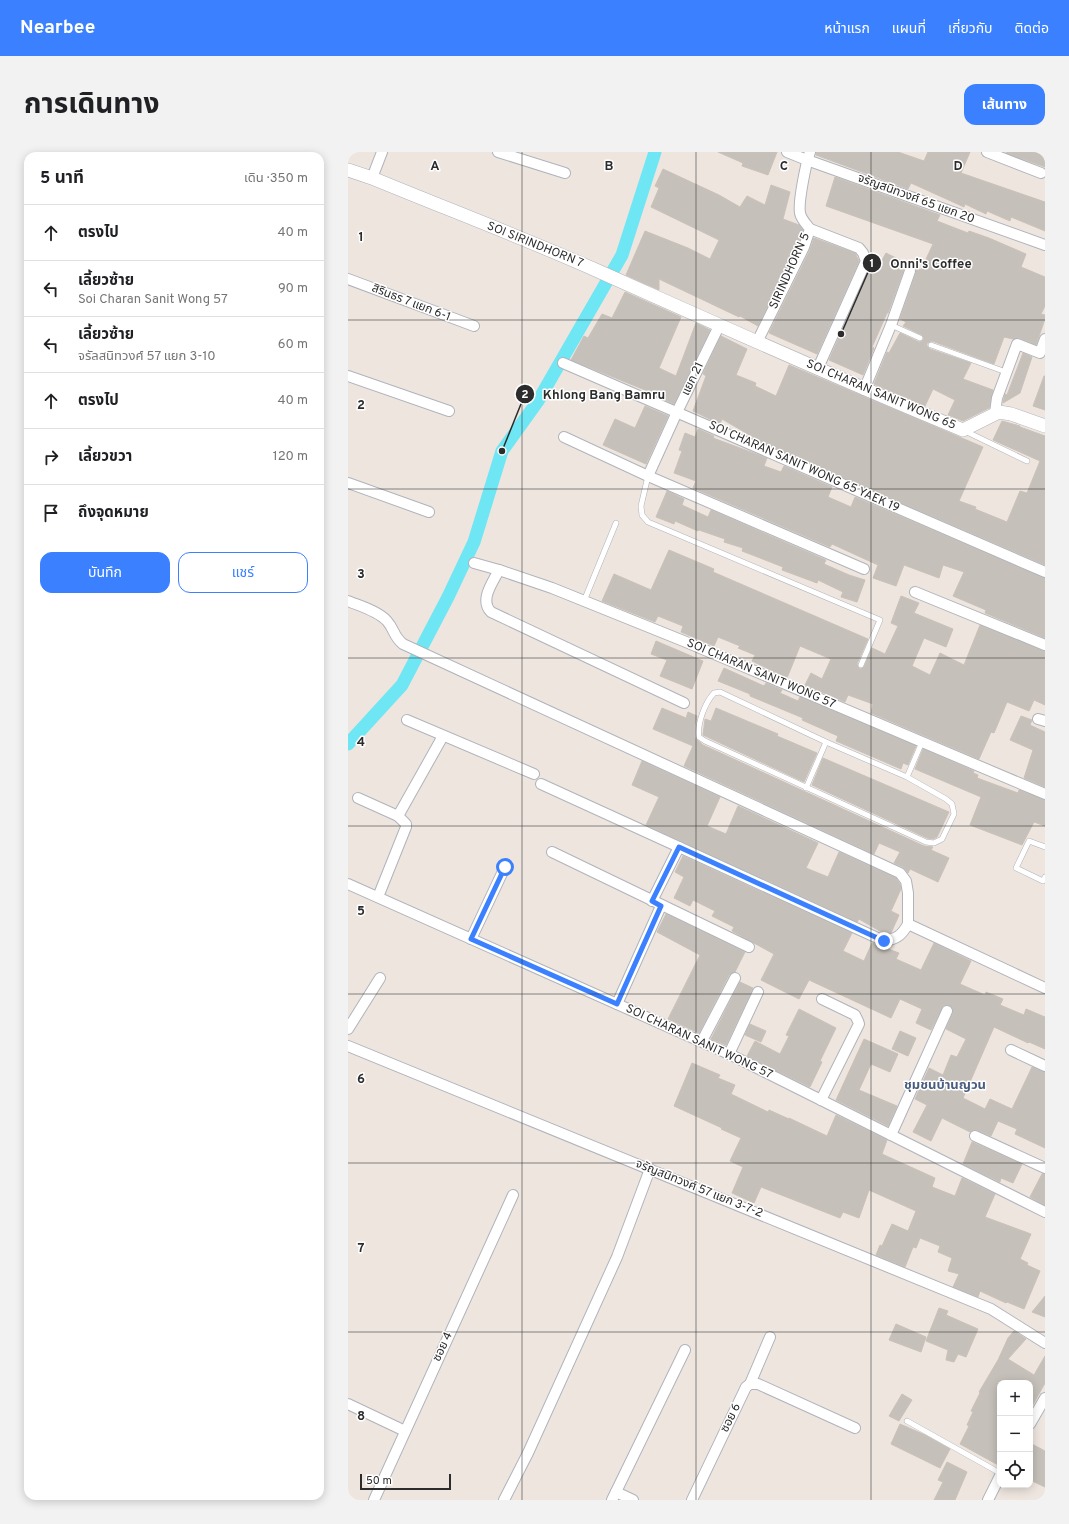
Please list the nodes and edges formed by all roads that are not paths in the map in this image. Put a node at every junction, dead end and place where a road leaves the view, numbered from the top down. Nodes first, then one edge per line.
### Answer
1 (382, 152) edge
2 (498, 152) edge
3 (787, 152) edge
4 (987, 152) edge
5 (808, 156) edge
6 (348, 170) edge
7 (565, 173) dead end
8 (1041, 173) dead end
9 (372, 178) junction
10 (810, 229) junction
11 (1045, 245) edge
12 (910, 271) dead end
13 (348, 279) edge
14 (891, 324) junction
15 (474, 326) dead end
16 (719, 326) junction
17 (920, 338) dead end
18 (1045, 339) edge
19 (757, 342) junction
20 (931, 345) dead end
21 (564, 363) dead end
22 (818, 368) junction
23 (1006, 372) junction
24 (348, 376) edge
25 (864, 390) junction
26 (449, 411) dead end
27 (677, 412) junction
28 (995, 413) junction
29 (1045, 426) edge
30 (963, 430) junction
31 (564, 437) dead end
32 (1027, 461) dead end
33 (648, 476) junction
34 (348, 483) edge
35 (429, 512) dead end
36 (616, 523) dead end
37 (474, 563) dead end
38 (864, 569) dead end
39 (499, 570) junction
40 (1045, 572) edge
41 (915, 592) dead end
42 (348, 601) edge
43 (584, 601) junction
44 (1045, 645) edge
45 (861, 666) dead end
46 (684, 703) dead end
47 (407, 720) dead end
48 (443, 736) junction
49 (826, 742) junction
50 (922, 742) junction
51 (534, 774) dead end
52 (907, 777) junction
53 (541, 784) dead end
54 (806, 788) junction
55 (1045, 794) edge
56 (358, 798) dead end
57 (398, 816) junction
58 (679, 847) junction
59 (1045, 848) edge
60 (552, 852) dead end
61 (505, 867) dead end
62 (1045, 877) edge
63 (348, 884) edge
64 (378, 897) junction
65 (657, 904) junction
66 (908, 922) junction
67 (471, 939) junction
68 (749, 947) dead end
69 (380, 978) dead end
70 (735, 978) dead end
71 (1045, 988) edge
72 (758, 992) dead end
73 (822, 999) dead end
74 (617, 1004) junction
75 (947, 1011) dead end
76 (348, 1029) edge
77 (702, 1042) junction
78 (348, 1046) edge
79 (1011, 1050) dead end
80 (729, 1054) junction
81 (1045, 1066) edge
82 (821, 1100) junction
83 (891, 1134) junction
84 (975, 1136) dead end
85 (1045, 1168) edge
86 (650, 1169) junction
87 (513, 1195) dead end
88 (1045, 1212) edge
89 (770, 1337) dead end
90 (1045, 1342) edge
91 (685, 1350) dead end
92 (750, 1384) junction
93 (1045, 1398) edge
94 (348, 1404) edge
95 (1033, 1419) edge
96 (907, 1421) dead end
97 (855, 1428) dead end
98 (405, 1430) junction
99 (997, 1472) edge
100 (997, 1480) edge
101 (614, 1496) edge
102 (374, 1500) edge
103 (504, 1500) edge
104 (633, 1500) edge
105 (692, 1500) edge
106 (988, 1500) edge

1 - 9 street
2 - 7 street
3 - 5 street, จรัญสนิทวงศ์ 65 แยก 20
4 - 8 street
5 - 10 street, SIRINDHORN 5
5 - 11 street, จรัญสนิทวงศ์ 65 แยก 20
6 - 9 street, SOI SIRINDHORN 7
9 - 16 street, SOI SIRINDHORN 7
10 - 19 street, SIRINDHORN 5
10 - 22 street
12 - 14 street
13 - 15 street, สิรินธร 7 แยก 6-1
14 - 17 lane
14 - 25 street
16 - 19 street, SOI CHARAN SANIT WONG 65
16 - 27 street, แยก 21
18 - 23 street
19 - 22 street, SOI CHARAN SANIT WONG 65
20 - 23 lane
21 - 27 street, SOI CHARAN SANIT WONG 65 YAEK 19
22 - 25 street, SOI CHARAN SANIT WONG 65
23 - 28 street
24 - 26 street
25 - 30 street, SOI CHARAN SANIT WONG 65
27 - 33 street, แยก 21
27 - 40 street, SOI CHARAN SANIT WONG 65 YAEK 19
28 - 29 street
28 - 30 street, SOI CHARAN SANIT WONG 65
30 - 32 lane
31 - 33 street
33 - 38 street
33 - 45 lane
34 - 35 street
36 - 43 lane
37 - 39 street, SOI CHARAN SANIT WONG 57
39 - 43 street, SOI CHARAN SANIT WONG 57
39 - 46 street
41 - 44 street
42 - 66 street
43 - 50 street, SOI CHARAN SANIT WONG 57
47 - 48 street
48 - 51 street
48 - 57 street
49 - 52 lane
49 - 54 lane
49 - 54 lane
50 - 52 lane
50 - 55 street, SOI CHARAN SANIT WONG 57
52 - 54 lane
53 - 58 street
56 - 57 street
57 - 64 street
58 - 65 street
58 - 66 street
59 - 62 lane
60 - 65 street
61 - 67 street
63 - 64 street, SOI CHARAN SANIT WONG 57
64 - 67 street, SOI CHARAN SANIT WONG 57
65 - 68 street
65 - 74 street
66 - 71 street
67 - 74 street, SOI CHARAN SANIT WONG 57
69 - 76 street
70 - 77 street
72 - 80 street
73 - 82 street
74 - 77 street, SOI CHARAN SANIT WONG 57
75 - 83 street
77 - 80 street, SOI CHARAN SANIT WONG 57
78 - 86 street, จรัญสนิทวงศ์ 57 แยก 3-7-2
79 - 81 street
80 - 82 street, SOI CHARAN SANIT WONG 57
82 - 83 street, SOI CHARAN SANIT WONG 57
83 - 88 street, SOI CHARAN SANIT WONG 57
84 - 85 street
86 - 90 street, จรัญสนิทวงศ์ 57 แยก 3-7-2
86 - 103 street
87 - 98 street, ซอย 4
89 - 92 street, ซอย 6
91 - 101 street
92 - 97 street
92 - 105 street, ซอย 6
93 - 95 street
94 - 98 street
96 - 99 lane
98 - 102 street, ซอย 4
100 - 106 street
101 - 104 street

